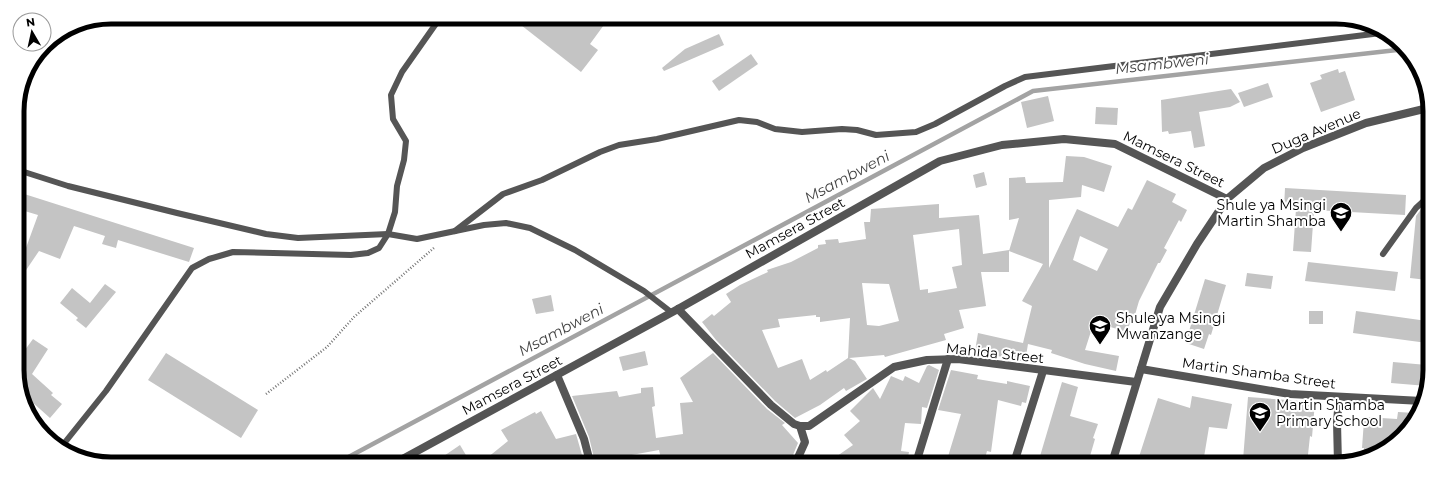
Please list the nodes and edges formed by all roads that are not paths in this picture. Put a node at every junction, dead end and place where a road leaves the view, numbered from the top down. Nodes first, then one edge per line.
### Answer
1 (436, 24) edge
2 (1376, 34) edge
3 (1423, 109) edge
4 (24, 172) edge
5 (1226, 199) junction
6 (1423, 202) edge
7 (452, 232) junction
8 (388, 234) junction
9 (1383, 254) dead end
10 (674, 311) junction
11 (948, 359) junction
12 (1141, 369) junction
13 (1043, 371) junction
14 (557, 375) junction
15 (1136, 382) junction
16 (1339, 398) junction
17 (1417, 401) edge
18 (800, 426) junction
19 (64, 443) edge
20 (406, 457) edge
21 (589, 457) edge
22 (798, 457) edge
23 (918, 457) edge
24 (1016, 457) edge
25 (1114, 457) edge
26 (1338, 457) edge

1 - 8 lane
2 - 7 lane
3 - 5 street, Duga Avenue
4 - 8 lane
5 - 10 street, Mamsera Street
5 - 12 street, Duga Avenue
6 - 9 lane
7 - 8 lane
7 - 10 lane
8 - 19 lane
10 - 14 street, Mamsera Street
10 - 18 street
11 - 13 street, Mahida Street
11 - 18 street, Mahida Street
11 - 23 street
12 - 15 street, Duga Avenue
12 - 16 street, Martin Shamba Street
13 - 15 street, Mahida Street
13 - 24 street
14 - 20 street, Mamsera Street
14 - 21 street
15 - 25 street, Duga Avenue
16 - 17 street, Martin Shamba Street
16 - 26 street
18 - 22 street

